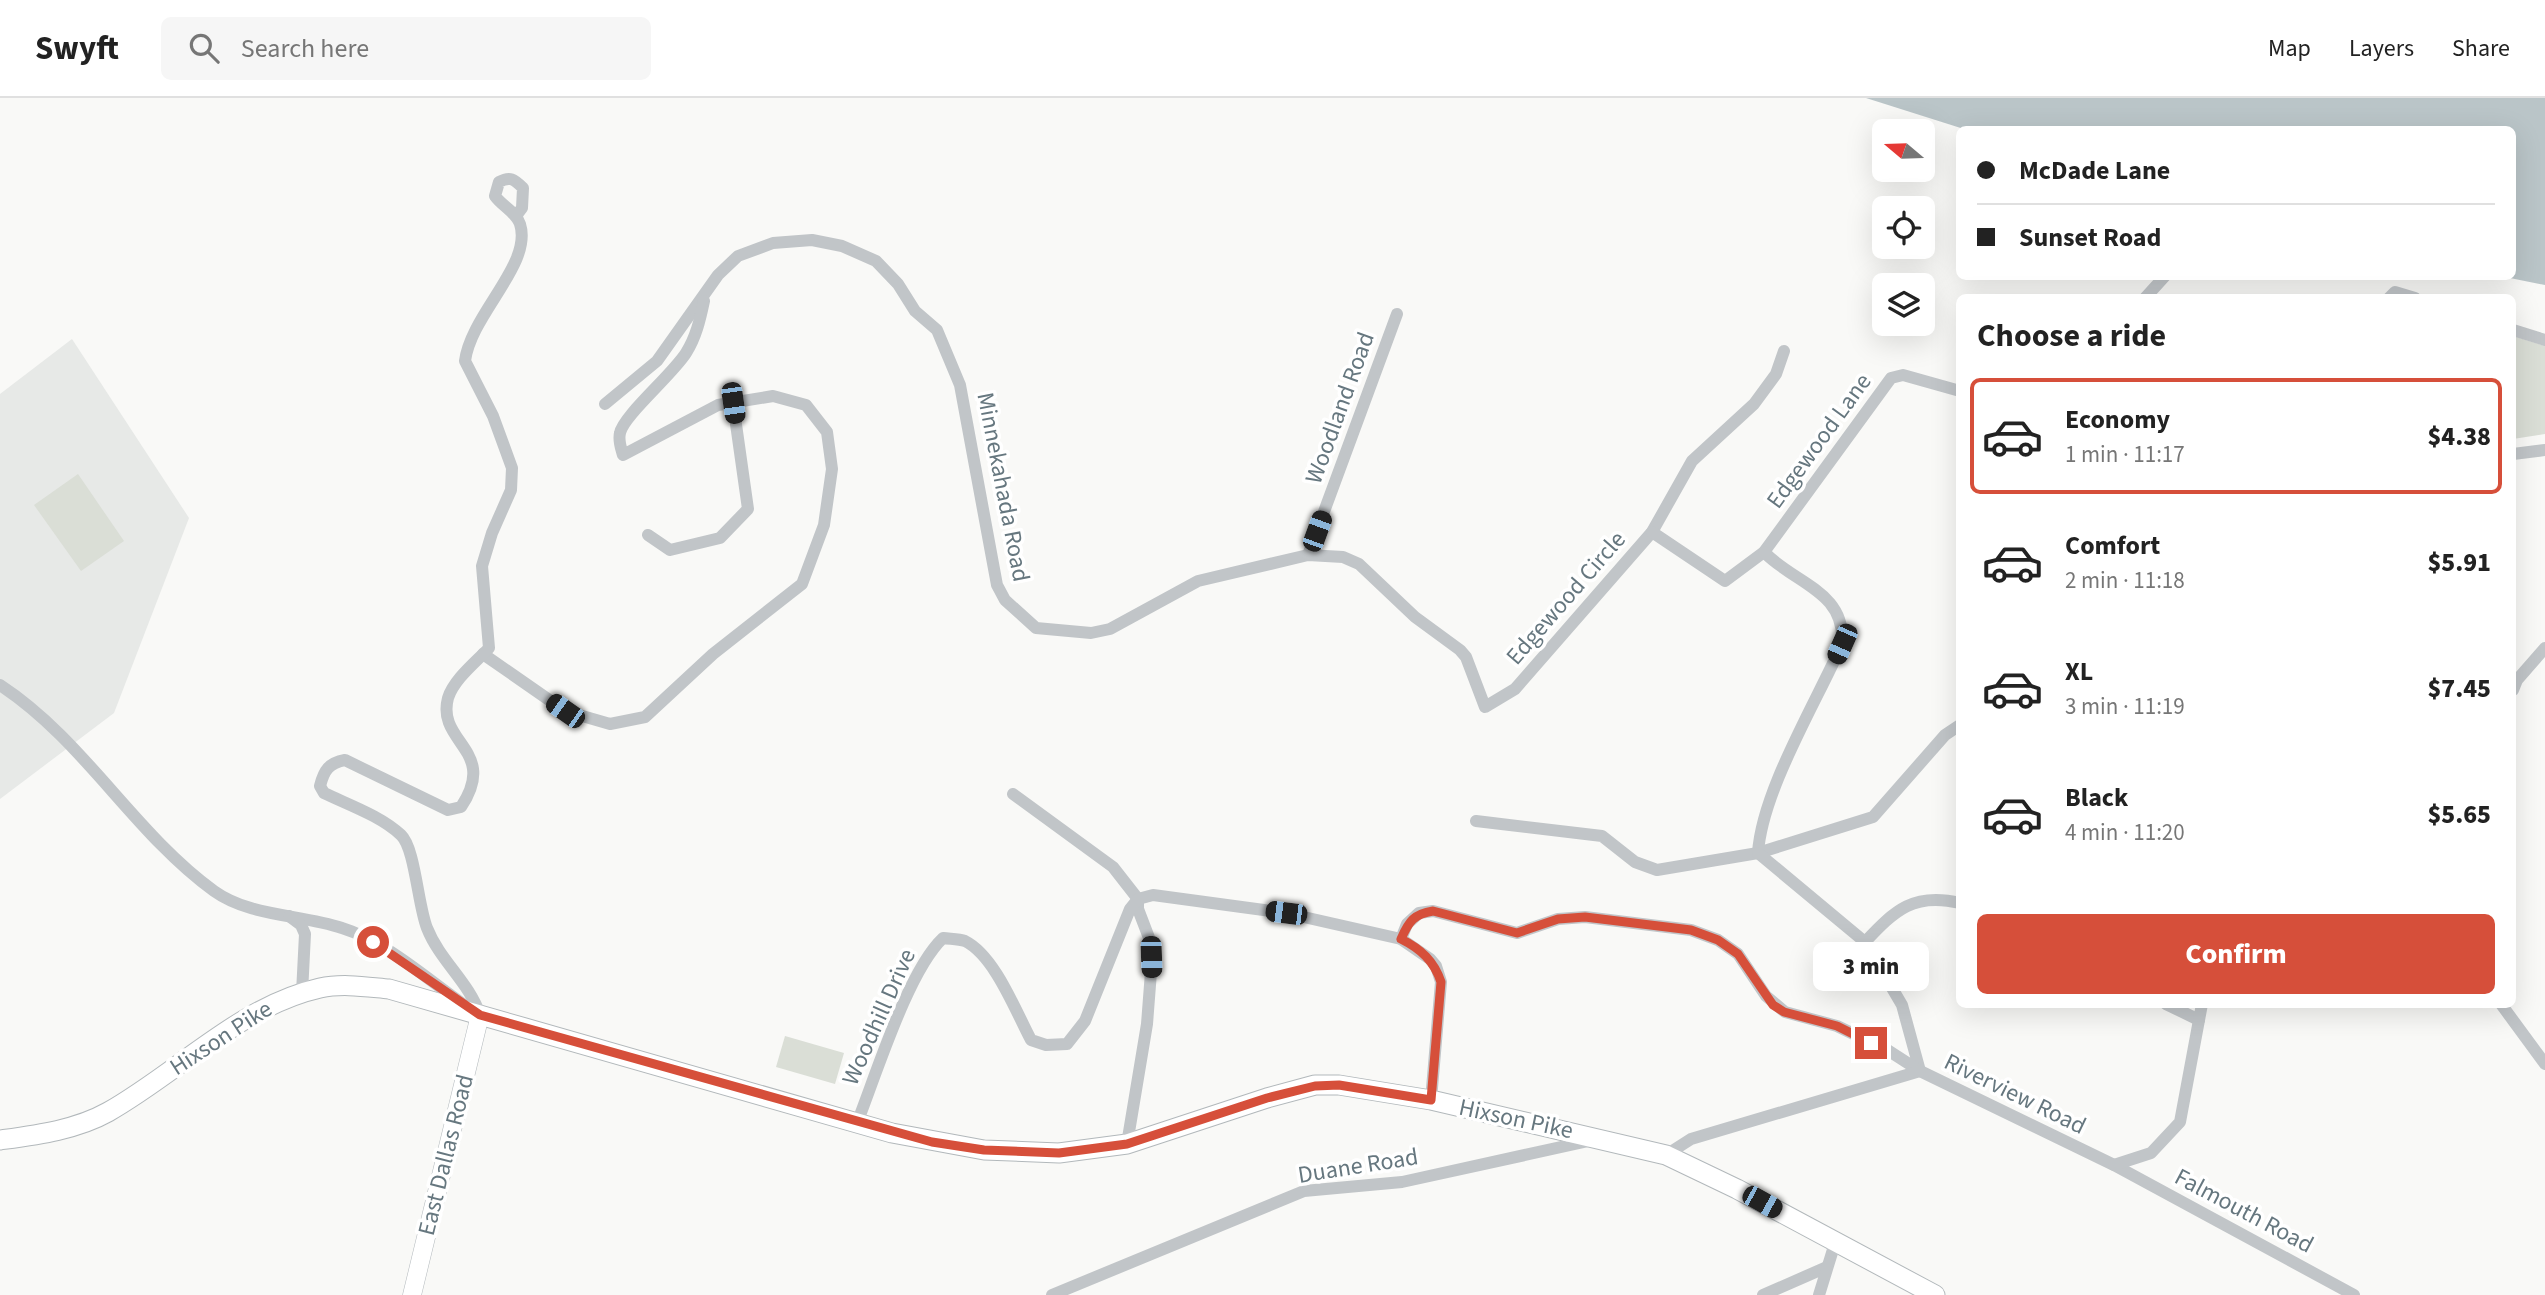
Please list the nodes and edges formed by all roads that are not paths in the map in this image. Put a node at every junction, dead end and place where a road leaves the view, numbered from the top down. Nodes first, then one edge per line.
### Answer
1 (516, 216) dead end
2 (2161, 280) edge
3 (706, 294) junction
4 (2149, 294) edge
5 (1397, 314) dead end
6 (2516, 331) edge
7 (2545, 340) edge
8 (1784, 351) dead end
9 (1956, 390) edge
10 (733, 403) junction
11 (605, 404) dead end
12 (2545, 450) edge
13 (2516, 454) edge
14 (1652, 531) junction
15 (648, 535) dead end
16 (1764, 552) junction
17 (1308, 555) junction
18 (2545, 648) edge
19 (483, 654) junction
20 (2516, 682) edge
21 (0, 685) edge
22 (1485, 707) joint
23 (1956, 728) edge
24 (1013, 794) dead end
25 (1476, 821) dead end
26 (1758, 853) junction
27 (1138, 899) junction
28 (1956, 902) edge
29 (289, 916) junction
30 (1401, 939) junction
31 (1865, 942) junction
32 (302, 993) junction
33 (2174, 1008) edge
34 (2201, 1008) edge
35 (2504, 1008) edge
36 (480, 1015) junction
37 (2199, 1020) junction
38 (2545, 1064) edge
39 (1920, 1071) junction
40 (1431, 1100) junction
41 (857, 1123) junction
42 (1601, 1138) junction
43 (0, 1140) edge
44 (1127, 1144) junction
45 (1666, 1155) junction
46 (2114, 1165) junction
47 (1835, 1243) junction
48 (1827, 1267) junction
49 (412, 1295) edge
50 (1052, 1295) edge
51 (1763, 1295) edge
52 (1819, 1295) edge
53 (1935, 1295) edge
54 (2354, 1295) edge

1 - 19 street
2 - 4 street
3 - 10 street
3 - 11 street, Minnekahada Road
3 - 17 street, Minnekahada Road
5 - 17 street, Woodland Road
6 - 7 street
8 - 14 street
9 - 16 street, Edgewood Lane
10 - 15 street
10 - 19 street
12 - 13 street
14 - 16 street, Edgewood Circle
14 - 22 street, Edgewood Circle
16 - 26 street
17 - 22 street, Minnekahada Road
18 - 20 street
19 - 36 street
21 - 29 street
23 - 26 street
24 - 27 street
25 - 26 street
26 - 31 street
27 - 30 street
27 - 41 street, Woodhill Drive
27 - 44 street
28 - 31 street
29 - 32 street
29 - 36 street
30 - 39 street
30 - 40 street
31 - 39 street
32 - 36 main road, Hixson Pike
32 - 43 main road, Hixson Pike
33 - 37 street
34 - 37 street
35 - 38 street
36 - 41 main road, Hixson Pike
36 - 49 street, East Dallas Road
37 - 46 street
39 - 45 street, Riverview Road
39 - 46 street, Riverview Road
40 - 42 main road, Hixson Pike
40 - 44 main road, Hixson Pike
41 - 44 main road, Hixson Pike
42 - 45 main road, Hixson Pike
42 - 50 street, Duane Road
45 - 47 main road, Hixson Pike
46 - 54 street, Falmouth Road
47 - 48 street
47 - 53 main road, Hixson Pike
48 - 51 street
48 - 52 street

